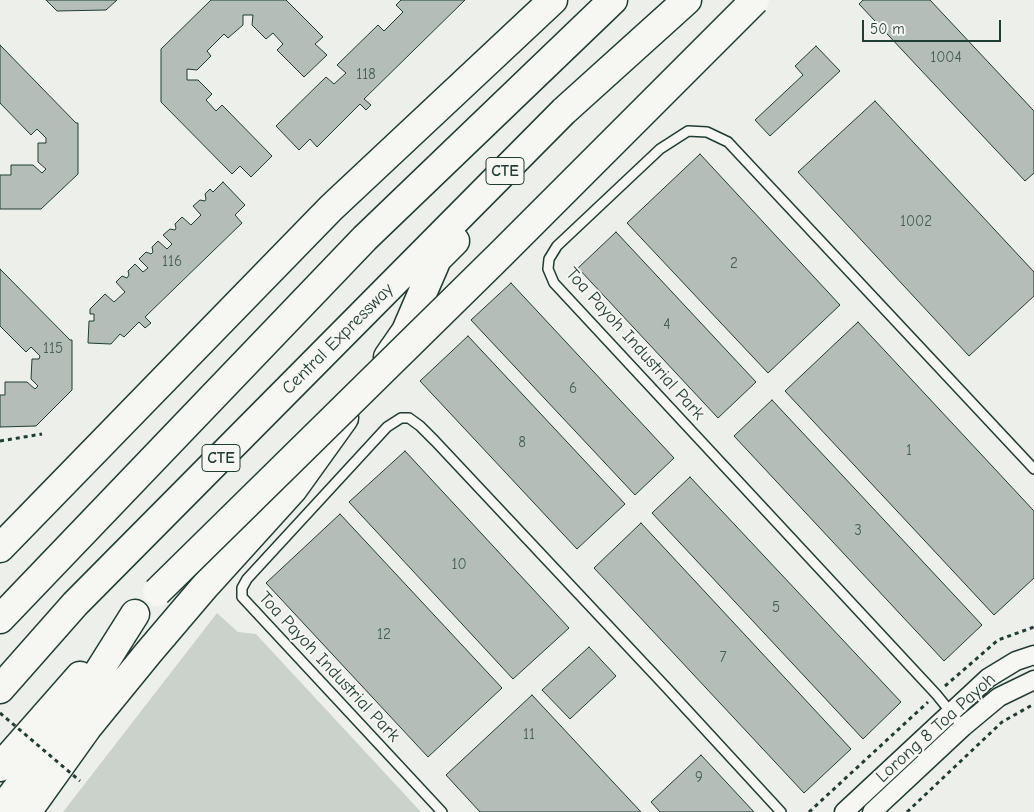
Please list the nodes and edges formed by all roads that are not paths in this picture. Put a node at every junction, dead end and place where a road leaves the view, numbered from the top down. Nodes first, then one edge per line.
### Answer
1 (553, 0) edge
2 (613, 0) edge
3 (687, 0) edge
4 (755, 0) edge
5 (564, 111) junction
6 (1034, 470) edge
7 (0, 548) edge
8 (135, 614) junction
9 (0, 618) edge
10 (1034, 655) edge
11 (1034, 680) edge
12 (0, 689) edge
13 (950, 713) junction
14 (963, 727) junction
15 (0, 766) edge
16 (18, 806) edge
17 (442, 812) edge
18 (781, 812) edge
19 (844, 812) edge
20 (872, 812) edge

1 - 7 highway
2 - 9 highway, CTE
3 - 5 highway, Central Expressway / CTE
4 - 8 highway, bridge
5 - 12 highway, Central Expressway / CTE
5 - 16 highway
6 - 13 lane, Toa Payoh Industrial Park
8 - 15 highway
8 - 16 highway
10 - 13 street, Lorong 8 Toa Payoh
11 - 14 street, Lorong 8 Toa Payoh
13 - 14 lane, Toa Payoh Industrial Park
13 - 19 street, Lorong 8 Toa Payoh
14 - 20 street, Lorong 8 Toa Payoh
17 - 18 lane, Toa Payoh Industrial Park

